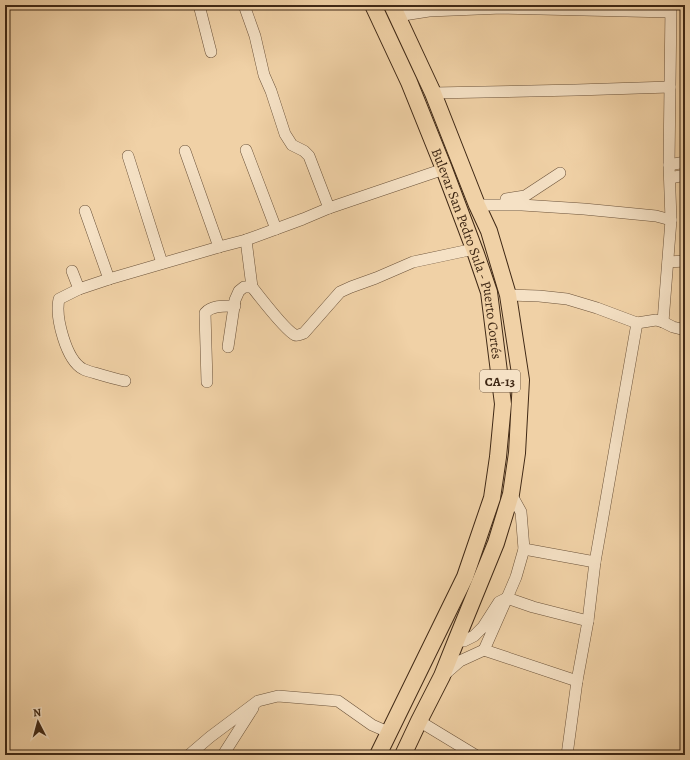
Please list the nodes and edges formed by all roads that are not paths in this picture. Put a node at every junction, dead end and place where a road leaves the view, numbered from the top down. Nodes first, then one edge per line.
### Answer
1 (199, 5) edge
2 (244, 5) edge
3 (373, 5) edge
4 (397, 9) edge
5 (670, 9) edge
6 (210, 52) dead end
7 (670, 87) junction
8 (433, 93) junction
9 (246, 150) dead end
10 (185, 151) dead end
11 (128, 156) dead end
12 (685, 162) edge
13 (669, 164) junction
14 (444, 169) junction
15 (560, 173) dead end
16 (685, 175) edge
17 (670, 178) junction
18 (477, 203) junction
19 (329, 208) junction
20 (85, 211) dead end
21 (671, 220) junction
22 (276, 229) junction
23 (246, 240) junction
24 (219, 247) junction
25 (474, 249) junction
26 (685, 261) edge
27 (668, 262) junction
28 (162, 263) junction
29 (72, 271) dead end
30 (109, 279) junction
31 (252, 287) junction
32 (79, 289) junction
33 (508, 295) junction
34 (234, 306) junction
35 (664, 322) junction
36 (637, 323) junction
37 (685, 330) edge
38 (228, 347) dead end
39 (125, 381) dead end
40 (207, 382) dead end
41 (511, 494) junction
42 (524, 548) junction
43 (595, 562) junction
44 (507, 598) junction
45 (588, 622) junction
46 (456, 641) junction
47 (484, 650) junction
48 (442, 676) junction
49 (577, 681) junction
50 (258, 701) junction
51 (418, 721) junction
52 (388, 732) junction
53 (189, 755) edge
54 (222, 755) edge
55 (378, 755) edge
56 (403, 755) edge
57 (475, 755) edge
58 (567, 755) edge

1 - 6 street
2 - 19 street
3 - 14 highway, Bulevar San Pedro Sula - Puerto Cortés / CA-13
4 - 5 street
4 - 8 highway, Bulevar San Pedro Sula - Puerto Cortés / CA-13
5 - 7 street
7 - 8 street
7 - 13 street
8 - 18 highway, Bulevar San Pedro Sula - Puerto Cortés / CA-13
9 - 22 street
10 - 24 street
11 - 28 street
12 - 13 street
13 - 17 street
14 - 19 street
14 - 25 highway, Bulevar San Pedro Sula - Puerto Cortés / CA-13
15 - 18 street
16 - 17 street
17 - 21 street
18 - 21 street
18 - 33 highway, Bulevar San Pedro Sula - Puerto Cortés / CA-13
19 - 22 street
20 - 30 street
21 - 27 street
22 - 23 street
23 - 24 street
23 - 31 street
24 - 28 street
25 - 31 street
25 - 52 highway, Bulevar San Pedro Sula - Puerto Cortés / CA-13
26 - 27 street
27 - 35 street
28 - 30 street
29 - 32 street
30 - 32 street
31 - 34 street
32 - 39 street
33 - 36 street
33 - 41 highway, Bulevar San Pedro Sula - Puerto Cortés / CA-13
34 - 38 street
34 - 40 street
35 - 36 street
35 - 37 street
36 - 43 street
41 - 42 street
41 - 46 highway, Bulevar San Pedro Sula - Puerto Cortés / CA-13
42 - 43 street
42 - 44 street
43 - 45 street
44 - 45 street
44 - 46 street
44 - 47 street
45 - 49 street
46 - 48 highway, Bulevar San Pedro Sula - Puerto Cortés / CA-13
47 - 48 street
47 - 49 street
48 - 51 highway, Bulevar San Pedro Sula - Puerto Cortés / CA-13
49 - 58 street
50 - 52 street
50 - 53 street
50 - 54 street
51 - 56 highway, Bulevar San Pedro Sula - Puerto Cortés / CA-13
51 - 57 street
52 - 55 highway, Bulevar San Pedro Sula - Puerto Cortés / CA-13

